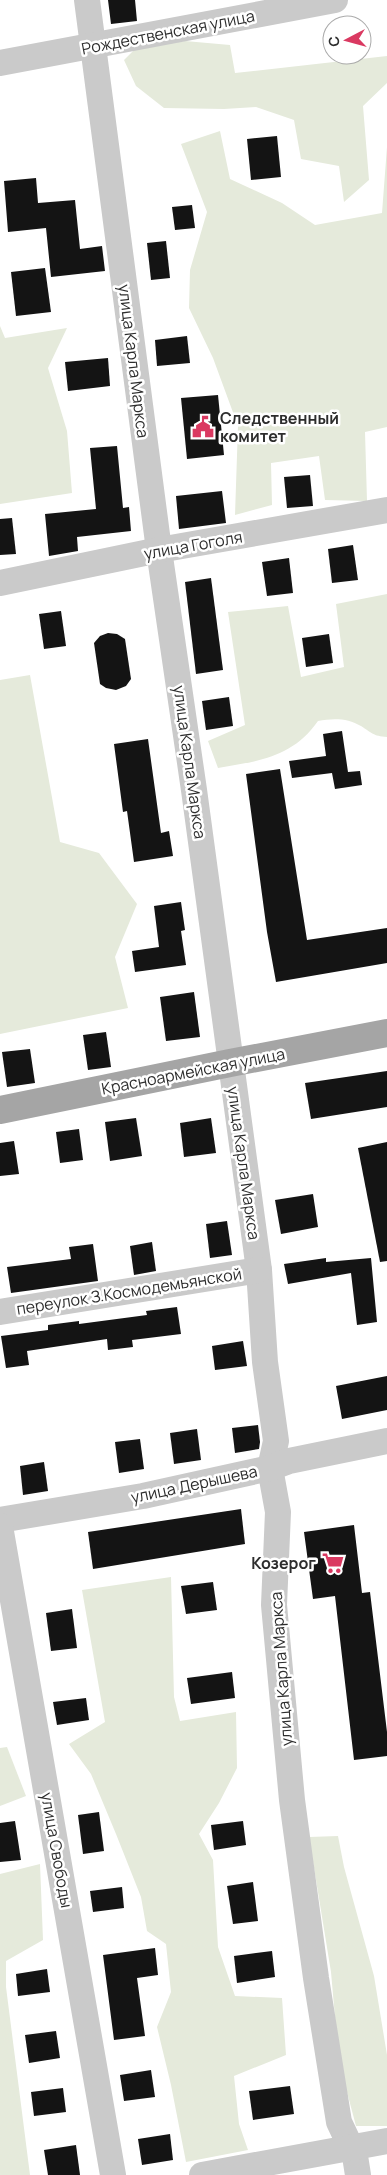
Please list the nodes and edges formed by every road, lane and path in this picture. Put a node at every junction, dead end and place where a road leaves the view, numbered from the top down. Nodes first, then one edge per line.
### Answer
1 (87, 0) edge
2 (335, 0) edge
3 (94, 46) junction
4 (0, 63) edge
5 (387, 510) edge
6 (159, 550) junction
7 (0, 583) edge
8 (387, 1034) edge
9 (230, 1063) junction
10 (0, 1110) edge
11 (258, 1270) junction
12 (0, 1312) edge
13 (387, 1441) edge
14 (270, 1468) junction
15 (0, 1520) edge
16 (0, 1526) edge
17 (387, 2140) edge
18 (351, 2148) junction
19 (113, 2175) edge
20 (202, 2175) edge
21 (358, 2175) edge

1 - 3 street, улица Карла Маркса
2 - 3 street, Рождественская улица
3 - 4 street, Рождественская улица
3 - 6 street, улица Карла Маркса
5 - 6 street, улица Гоголя
6 - 7 street, улица Гоголя
6 - 9 street, улица Карла Маркса
8 - 9 main road, Красноармейская улица
9 - 10 main road, Красноармейская улица
9 - 11 street, улица Карла Маркса
11 - 12 street, переулок З.Космодемьянской
11 - 14 street, улица Карла Маркса
13 - 14 street, улица Дерышева
14 - 15 street, улица Дерышева
14 - 18 street, улица Карла Маркса
16 - 19 street, улица Свободы
17 - 18 street
18 - 20 street
18 - 21 street, улица Карла Маркса

